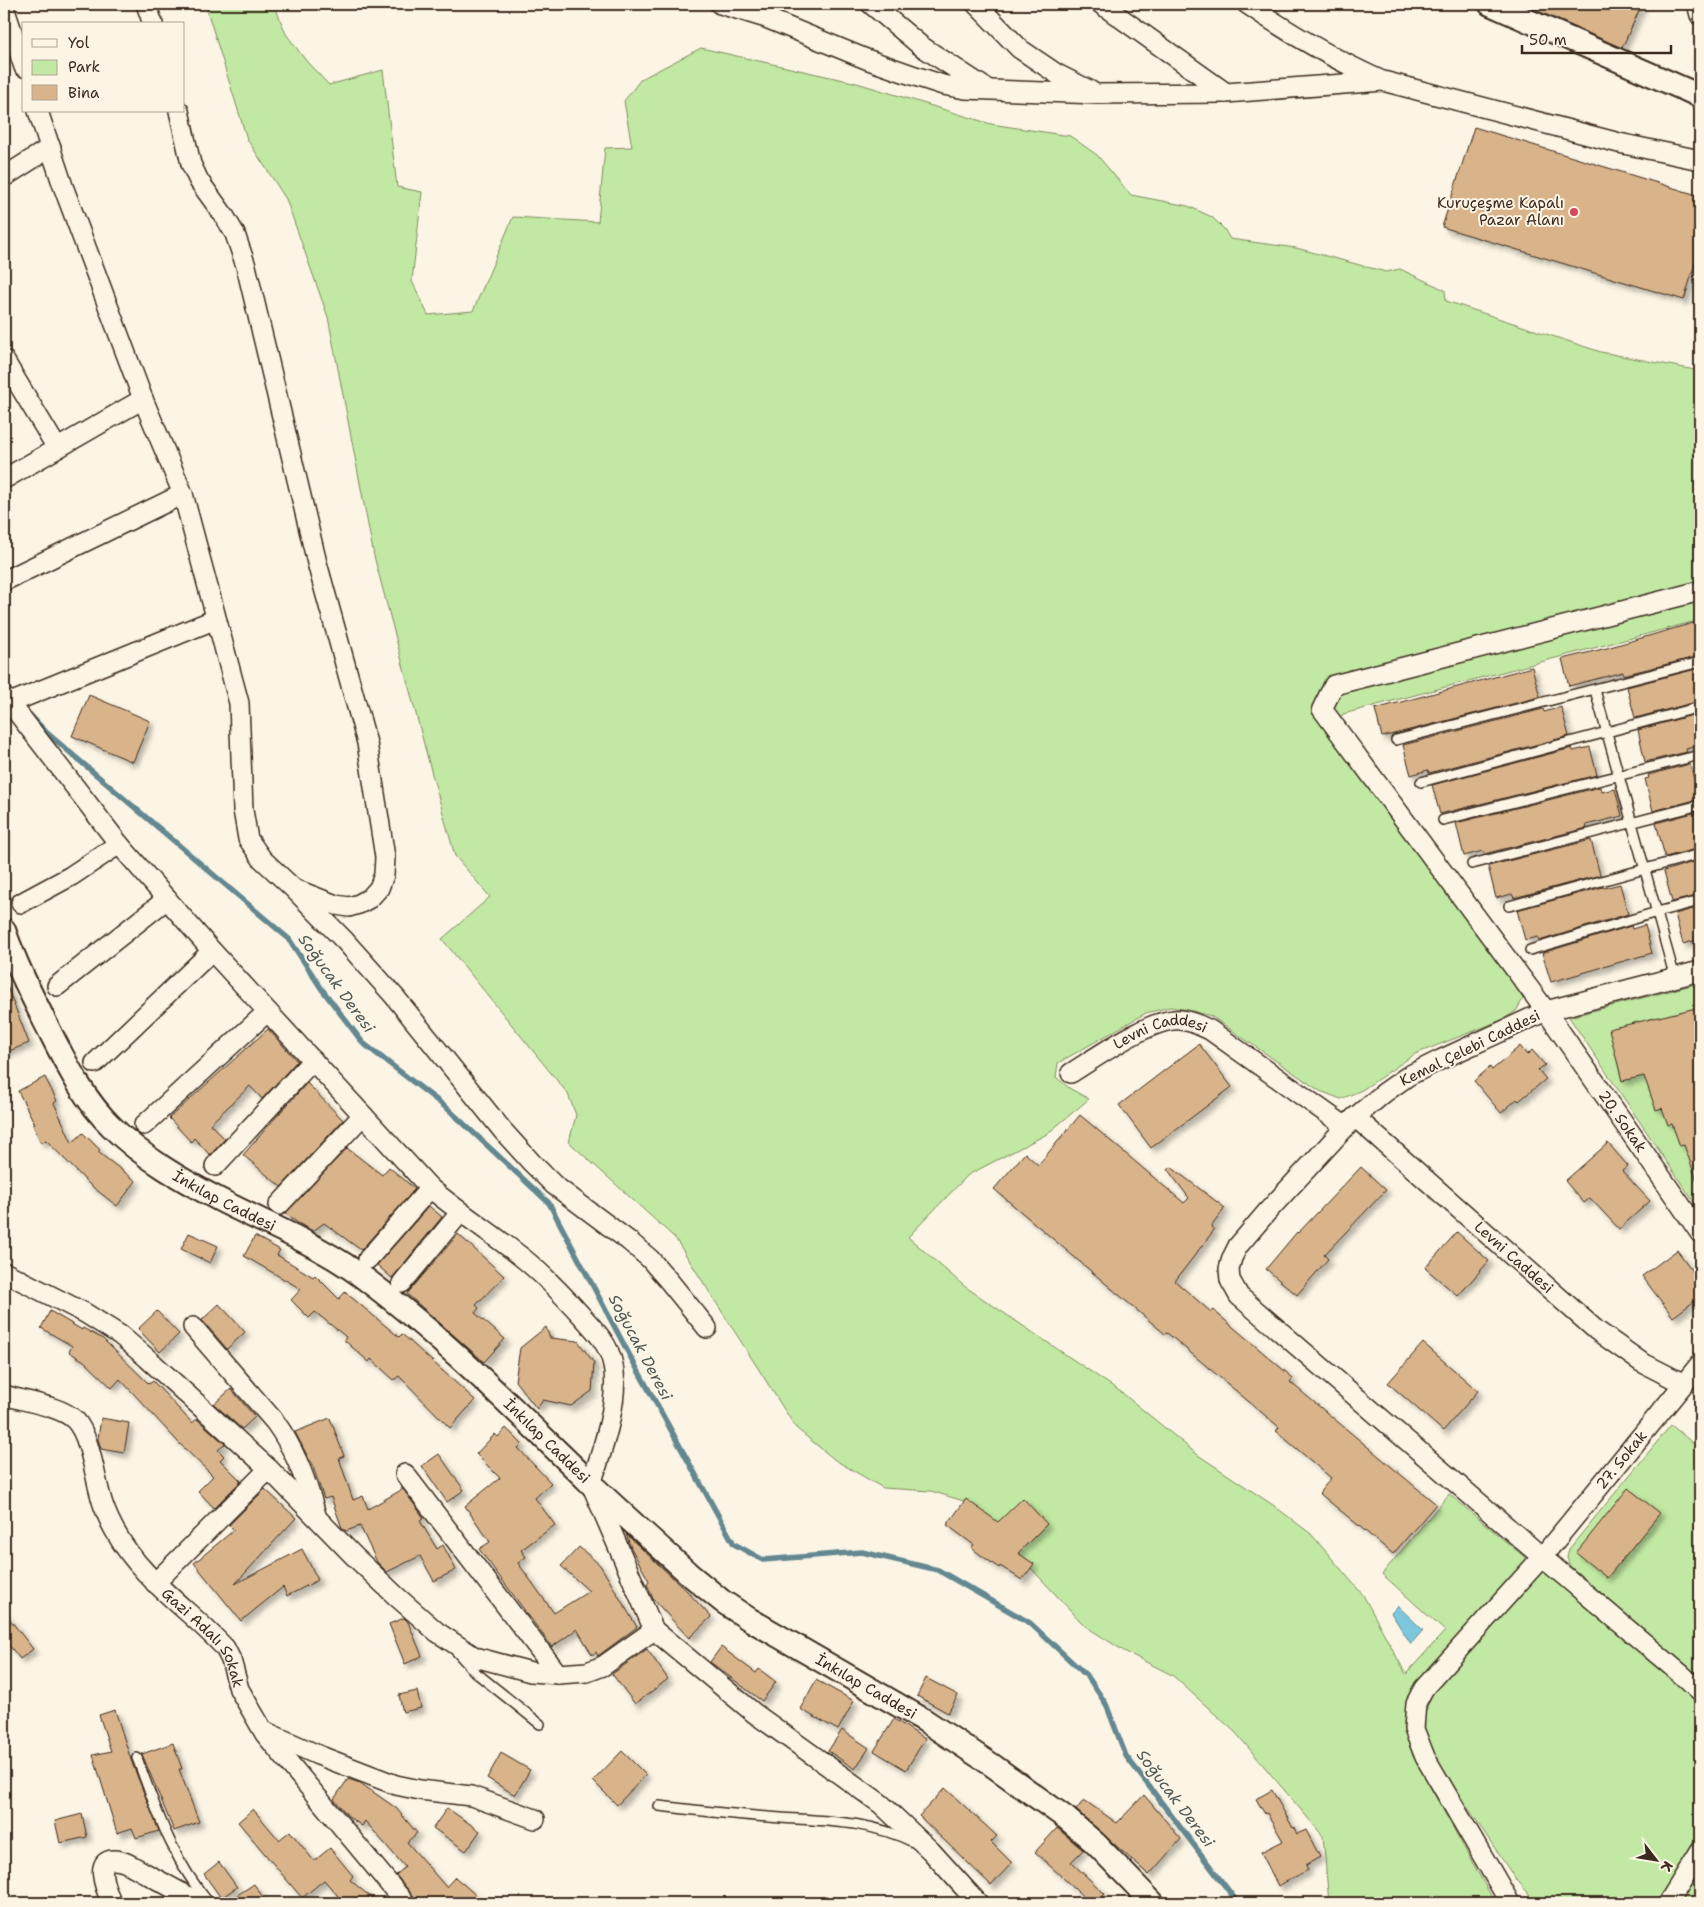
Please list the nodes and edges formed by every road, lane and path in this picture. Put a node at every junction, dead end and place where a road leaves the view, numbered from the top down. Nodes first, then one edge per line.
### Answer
1 (146, 4) edge
2 (720, 4) edge
3 (751, 4) edge
4 (871, 4) edge
5 (976, 4) edge
6 (1101, 4) edge
7 (1247, 4) edge
8 (1490, 4) edge
9 (1697, 4) edge
10 (4, 8) edge
11 (1700, 15) edge
12 (766, 18) junction
13 (152, 22) edge
14 (22, 61) edge
15 (1383, 81) junction
16 (988, 90) junction
17 (1226, 93) junction
18 (1097, 94) junction
19 (1700, 96) edge
20 (38, 112) edge
21 (179, 112) edge
22 (51, 147) junction
23 (1700, 160) edge
24 (4, 177) edge
25 (4, 360) edge
26 (143, 399) junction
27 (57, 448) junction
28 (4, 479) edge
29 (183, 494) junction
30 (4, 581) edge
31 (1700, 590) edge
32 (216, 619) junction
33 (1700, 662) edge
34 (1595, 690) junction
35 (6, 700) edge
36 (1700, 707) edge
37 (1607, 732) junction
38 (1396, 740) dead end
39 (1700, 755) edge
40 (1619, 774) junction
41 (1421, 782) dead end
42 (1700, 805) edge
43 (1443, 820) dead end
44 (1632, 824) junction
45 (119, 844) junction
46 (1700, 854) edge
47 (1472, 864) dead end
48 (1644, 869) junction
49 (294, 888) junction
50 (167, 899) junction
51 (1700, 901) edge
52 (21, 903) dead end
53 (1509, 906) dead end
54 (1656, 912) junction
55 (4, 930) edge
56 (1530, 950) dead end
57 (212, 951) junction
58 (1700, 970) edge
59 (1675, 978) junction
60 (57, 986) dead end
61 (1546, 1011) junction
62 (267, 1012) junction
63 (313, 1060) junction
64 (95, 1063) dead end
65 (1071, 1073) dead end
66 (363, 1115) junction
67 (1351, 1122) junction
68 (144, 1125) dead end
69 (214, 1166) dead end
70 (430, 1188) junction
71 (279, 1205) dead end
72 (460, 1213) junction
73 (1700, 1232) edge
74 (368, 1259) dead end
75 (4, 1272) edge
76 (402, 1283) dead end
77 (193, 1327) dead end
78 (707, 1328) dead end
79 (1700, 1364) edge
80 (1684, 1384) junction
81 (4, 1395) edge
82 (269, 1469) junction
83 (405, 1474) dead end
84 (591, 1484) junction
85 (317, 1518) junction
86 (1542, 1557) junction
87 (155, 1583) junction
88 (654, 1630) junction
89 (449, 1641) junction
90 (558, 1674) junction
91 (1700, 1692) edge
92 (540, 1724) dead end
93 (262, 1730) junction
94 (137, 1758) dead end
95 (659, 1806) dead end
96 (535, 1819) dead end
97 (1700, 1850) edge
98 (931, 1851) junction
99 (112, 1903) edge
100 (200, 1903) edge
101 (209, 1903) edge
102 (405, 1903) edge
103 (978, 1903) edge
104 (1153, 1903) edge
105 (1510, 1903) edge
106 (1668, 1903) edge

1 - 13 street
2 - 12 street
3 - 12 street
4 - 16 street
5 - 18 street
6 - 17 street
7 - 15 street
8 - 19 street
9 - 11 street
10 - 14 street
12 - 16 street
15 - 17 street
15 - 23 street
16 - 18 street
17 - 18 street
20 - 22 street
21 - 49 street
22 - 24 street
22 - 26 street
25 - 27 street
26 - 27 street
26 - 29 street
27 - 28 street
29 - 30 street
29 - 32 street
31 - 61 street, 20. Sokak
32 - 35 street
32 - 49 street
33 - 34 lane
34 - 37 lane
34 - 38 lane
35 - 45 street
36 - 37 lane
37 - 40 lane
37 - 41 lane
39 - 40 lane
40 - 43 lane
40 - 44 lane
42 - 44 lane
44 - 47 lane
44 - 48 lane
45 - 50 street
45 - 52 street
46 - 48 lane
48 - 53 lane
48 - 54 lane
49 - 78 street
50 - 57 street
50 - 60 street
51 - 54 lane
54 - 56 lane
54 - 59 lane
55 - 84 street, İnkılap Caddesi
57 - 62 street
57 - 64 street
58 - 59 street, Kemal Çelebi Caddesi
59 - 61 street, Kemal Çelebi Caddesi
61 - 67 street, Kemal Çelebi Caddesi
61 - 73 street, 20. Sokak
62 - 63 street
62 - 68 street
63 - 66 street
63 - 69 street
65 - 67 street, Levni Caddesi
66 - 70 street
66 - 71 street
67 - 80 street, Levni Caddesi
67 - 86 street, Kemal Çelebi Caddesi
70 - 72 street
70 - 74 street
72 - 76 street
72 - 84 street
75 - 82 street
77 - 85 street
79 - 80 street, 27. Sokak
80 - 86 street, 27. Sokak
81 - 87 street, Gazi Adalı Sokak
82 - 85 street
82 - 87 street
83 - 90 street
84 - 88 street
84 - 104 street, İnkılap Caddesi
85 - 89 street
86 - 91 street
86 - 105 street, 27. Sokak
87 - 93 street, Gazi Adalı Sokak
88 - 90 street
88 - 98 street
89 - 90 street
89 - 92 lane
93 - 96 street
93 - 102 street, Gazi Adalı Sokak
94 - 101 lane
95 - 98 lane
97 - 106 street
98 - 103 street
99 - 100 street

